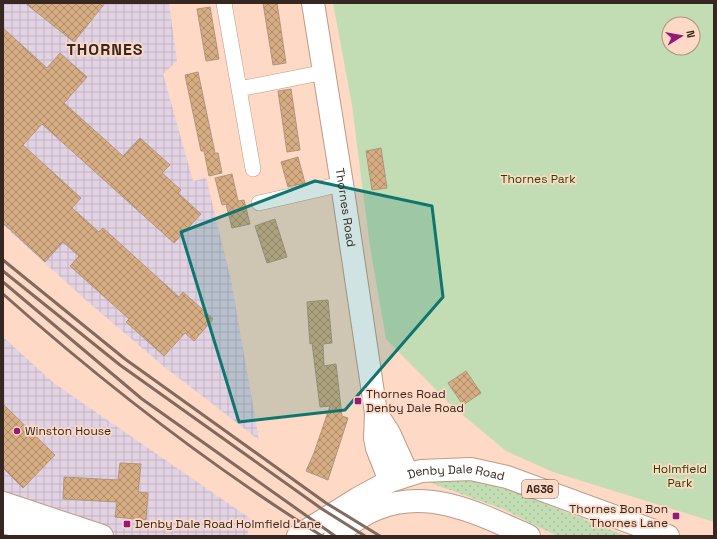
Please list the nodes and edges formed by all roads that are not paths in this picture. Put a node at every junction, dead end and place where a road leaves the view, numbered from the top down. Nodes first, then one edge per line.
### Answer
1 (224, 3) edge
2 (313, 3) edge
3 (325, 72) junction
4 (239, 89) junction
5 (253, 169) dead end
6 (342, 184) junction
7 (259, 203) dead end
8 (400, 486) junction
9 (3, 503) edge
10 (3, 522) edge
11 (53, 536) edge
12 (102, 536) edge
13 (298, 536) edge
14 (335, 536) edge
15 (529, 536) edge
16 (668, 536) edge

1 - 4 street
2 - 3 main road, Thornes Road
3 - 4 street
3 - 6 main road, Thornes Road
4 - 5 street
6 - 7 street
6 - 8 main road, Thornes Road
8 - 13 main road, Denby Dale Road / A636
8 - 14 main road, Denby Dale Road / A636
8 - 15 main road, A636
8 - 16 main road, Denby Dale Road / A636
9 - 12 main road
10 - 11 main road

